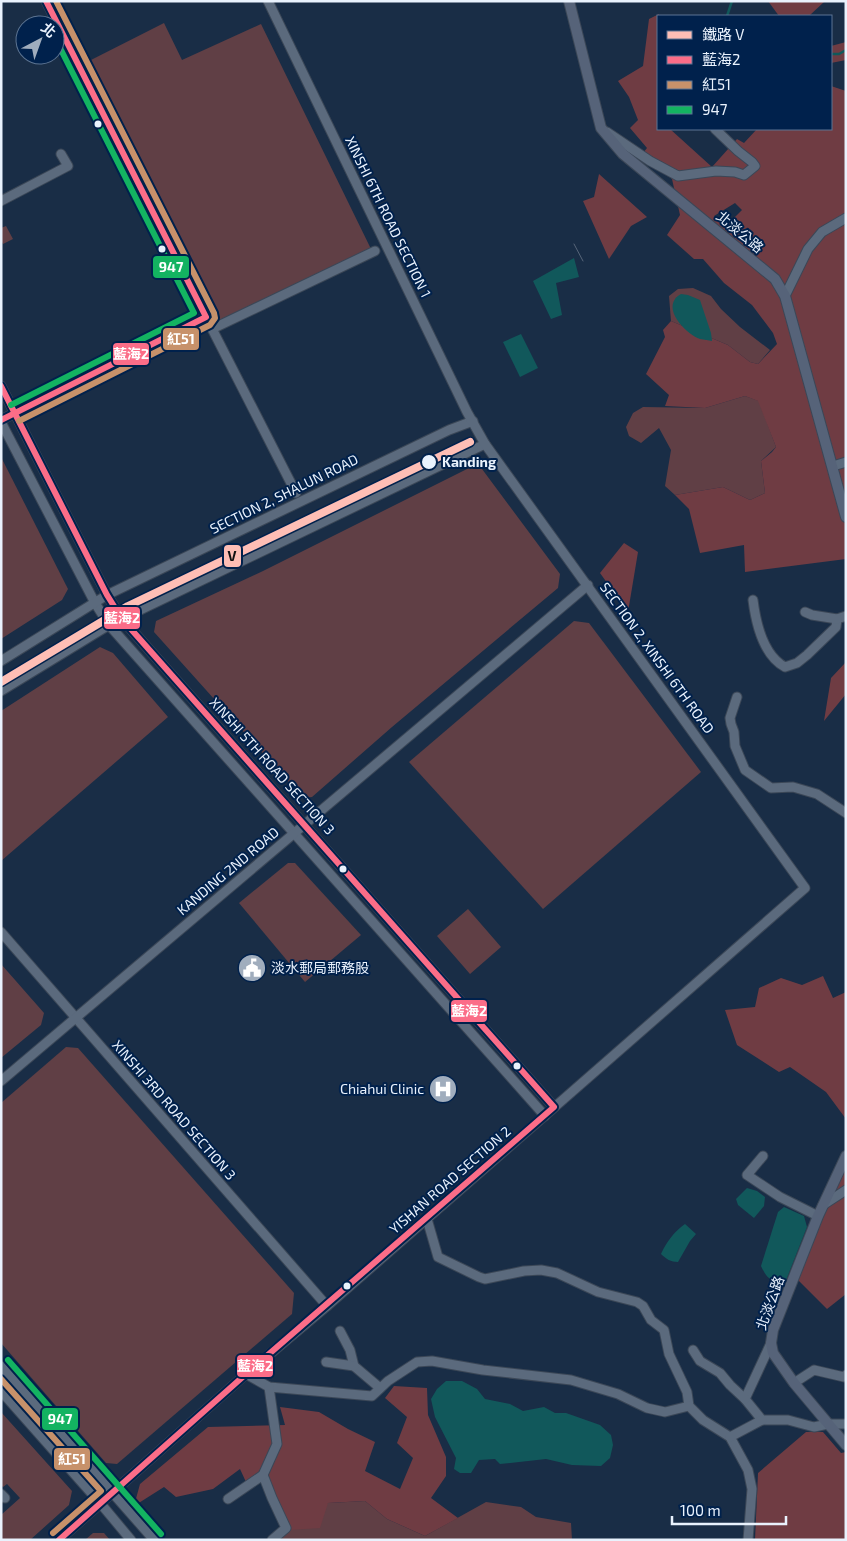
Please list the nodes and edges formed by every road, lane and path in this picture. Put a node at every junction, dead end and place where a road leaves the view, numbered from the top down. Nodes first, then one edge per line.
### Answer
1 (46, 1) edge
2 (268, 1) edge
3 (569, 1) edge
4 (601, 128) junction
5 (716, 130) edge
6 (61, 154) dead end
7 (1, 201) edge
8 (846, 218) edge
9 (375, 251) dead end
10 (785, 296) junction
11 (206, 317) junction
12 (212, 329) junction
13 (1, 386) edge
14 (15, 413) junction
15 (1, 421) edge
16 (473, 421) junction
17 (486, 444) junction
18 (846, 462) edge
19 (833, 466) junction
20 (296, 494) dead end
21 (846, 517) edge
22 (588, 585) junction
23 (107, 595) junction
24 (753, 600) dead end
25 (94, 603) junction
26 (805, 612) dead end
27 (841, 617) edge
28 (122, 619) junction
29 (109, 625) junction
30 (1, 661) edge
31 (1, 691) edge
32 (737, 697) dead end
33 (846, 813) edge
34 (305, 824) junction
35 (294, 834) junction
36 (805, 888) joint
37 (1, 932) edge
38 (76, 1018) junction
39 (1, 1081) edge
40 (554, 1107) junction
41 (545, 1116) junction
42 (763, 1156) dead end
43 (846, 1156) edge
44 (846, 1190) edge
45 (823, 1205) junction
46 (818, 1216) junction
47 (427, 1219) junction
48 (327, 1306) junction
49 (340, 1331) dead end
50 (771, 1343) junction
51 (694, 1350) dead end
52 (326, 1362) dead end
53 (1, 1366) edge
54 (354, 1366) junction
55 (246, 1374) junction
56 (846, 1375) edge
57 (794, 1383) junction
58 (269, 1386) junction
59 (380, 1388) junction
60 (2, 1391) edge
61 (745, 1399) junction
62 (689, 1406) junction
63 (762, 1420) junction
64 (828, 1424) junction
65 (846, 1424) edge
66 (730, 1437) junction
67 (846, 1445) edge
68 (263, 1475) junction
69 (113, 1492) junction
70 (228, 1499) dead end
71 (101, 1504) junction
72 (59, 1540) edge
73 (131, 1540) edge
74 (154, 1540) edge
75 (272, 1540) edge
76 (748, 1540) edge

1 - 11 street
2 - 16 street, XINSHI 6TH ROAD SECTION 1
3 - 4 main road, 北淡公路
4 - 5 street
4 - 10 main road, 北淡公路
6 - 7 street
8 - 10 street
9 - 12 street
10 - 19 main road, 北淡公路
11 - 12 street
11 - 14 street
12 - 20 street
13 - 14 street, XINSHI 5TH ROAD SECTION 3
14 - 15 street
14 - 23 street, XINSHI 5TH ROAD SECTION 3
15 - 25 street, XINSHI 5TH ROAD SECTION 3
16 - 17 street, XINSHI 6TH ROAD SECTION 1
16 - 23 street, SECTION 2, SHALUN ROAD
17 - 22 street, SECTION 2, XINSHI 6TH ROAD
17 - 28 street
18 - 19 street
19 - 21 main road, 北淡公路
22 - 34 street, KANDING 2ND ROAD
22 - 36 street, SECTION 2, XINSHI 6TH ROAD
23 - 25 street, SECTION 2, SHALUN ROAD
23 - 28 street, XINSHI 5TH ROAD SECTION 3
24 - 27 street
25 - 29 street, XINSHI 5TH ROAD SECTION 3
25 - 30 street
26 - 27 street
28 - 29 street
28 - 34 street, XINSHI 5TH ROAD SECTION 3
29 - 31 street
29 - 35 street, XINSHI 5TH ROAD SECTION 3
32 - 33 street
34 - 35 street, KANDING 2ND ROAD
34 - 40 street, XINSHI 5TH ROAD SECTION 3
35 - 38 street, KANDING 2ND ROAD
35 - 41 street, XINSHI 5TH ROAD SECTION 3
36 - 40 street, YISHAN ROAD SECTION 2
37 - 38 street, XINSHI 3RD ROAD SECTION 3
38 - 39 street, KANDING 2ND ROAD
38 - 48 street, XINSHI 3RD ROAD SECTION 3
40 - 41 street, YISHAN ROAD SECTION 2
41 - 47 street, YISHAN ROAD SECTION 2
42 - 46 street
43 - 45 main road, 北淡公路
44 - 45 street
45 - 46 main road, 北淡公路
46 - 50 main road, 北淡公路
47 - 48 street, YISHAN ROAD SECTION 2
47 - 62 street
48 - 55 street, YISHAN ROAD SECTION 2
49 - 54 street
50 - 57 main road, 北淡公路
50 - 61 street
51 - 61 street
52 - 54 street
53 - 69 street
54 - 59 street
55 - 58 street
55 - 69 street, YISHAN ROAD SECTION 2
56 - 57 street
57 - 64 main road, 北淡公路
58 - 59 street
58 - 68 street
59 - 62 street
60 - 71 street
61 - 63 street
62 - 66 street
63 - 64 street
63 - 66 street
64 - 65 street
64 - 67 main road, 北淡公路
66 - 76 street
68 - 70 street
68 - 75 street
69 - 71 street, YISHAN ROAD SECTION 2
69 - 74 street
71 - 72 street, YISHAN ROAD SECTION 2
71 - 73 street

